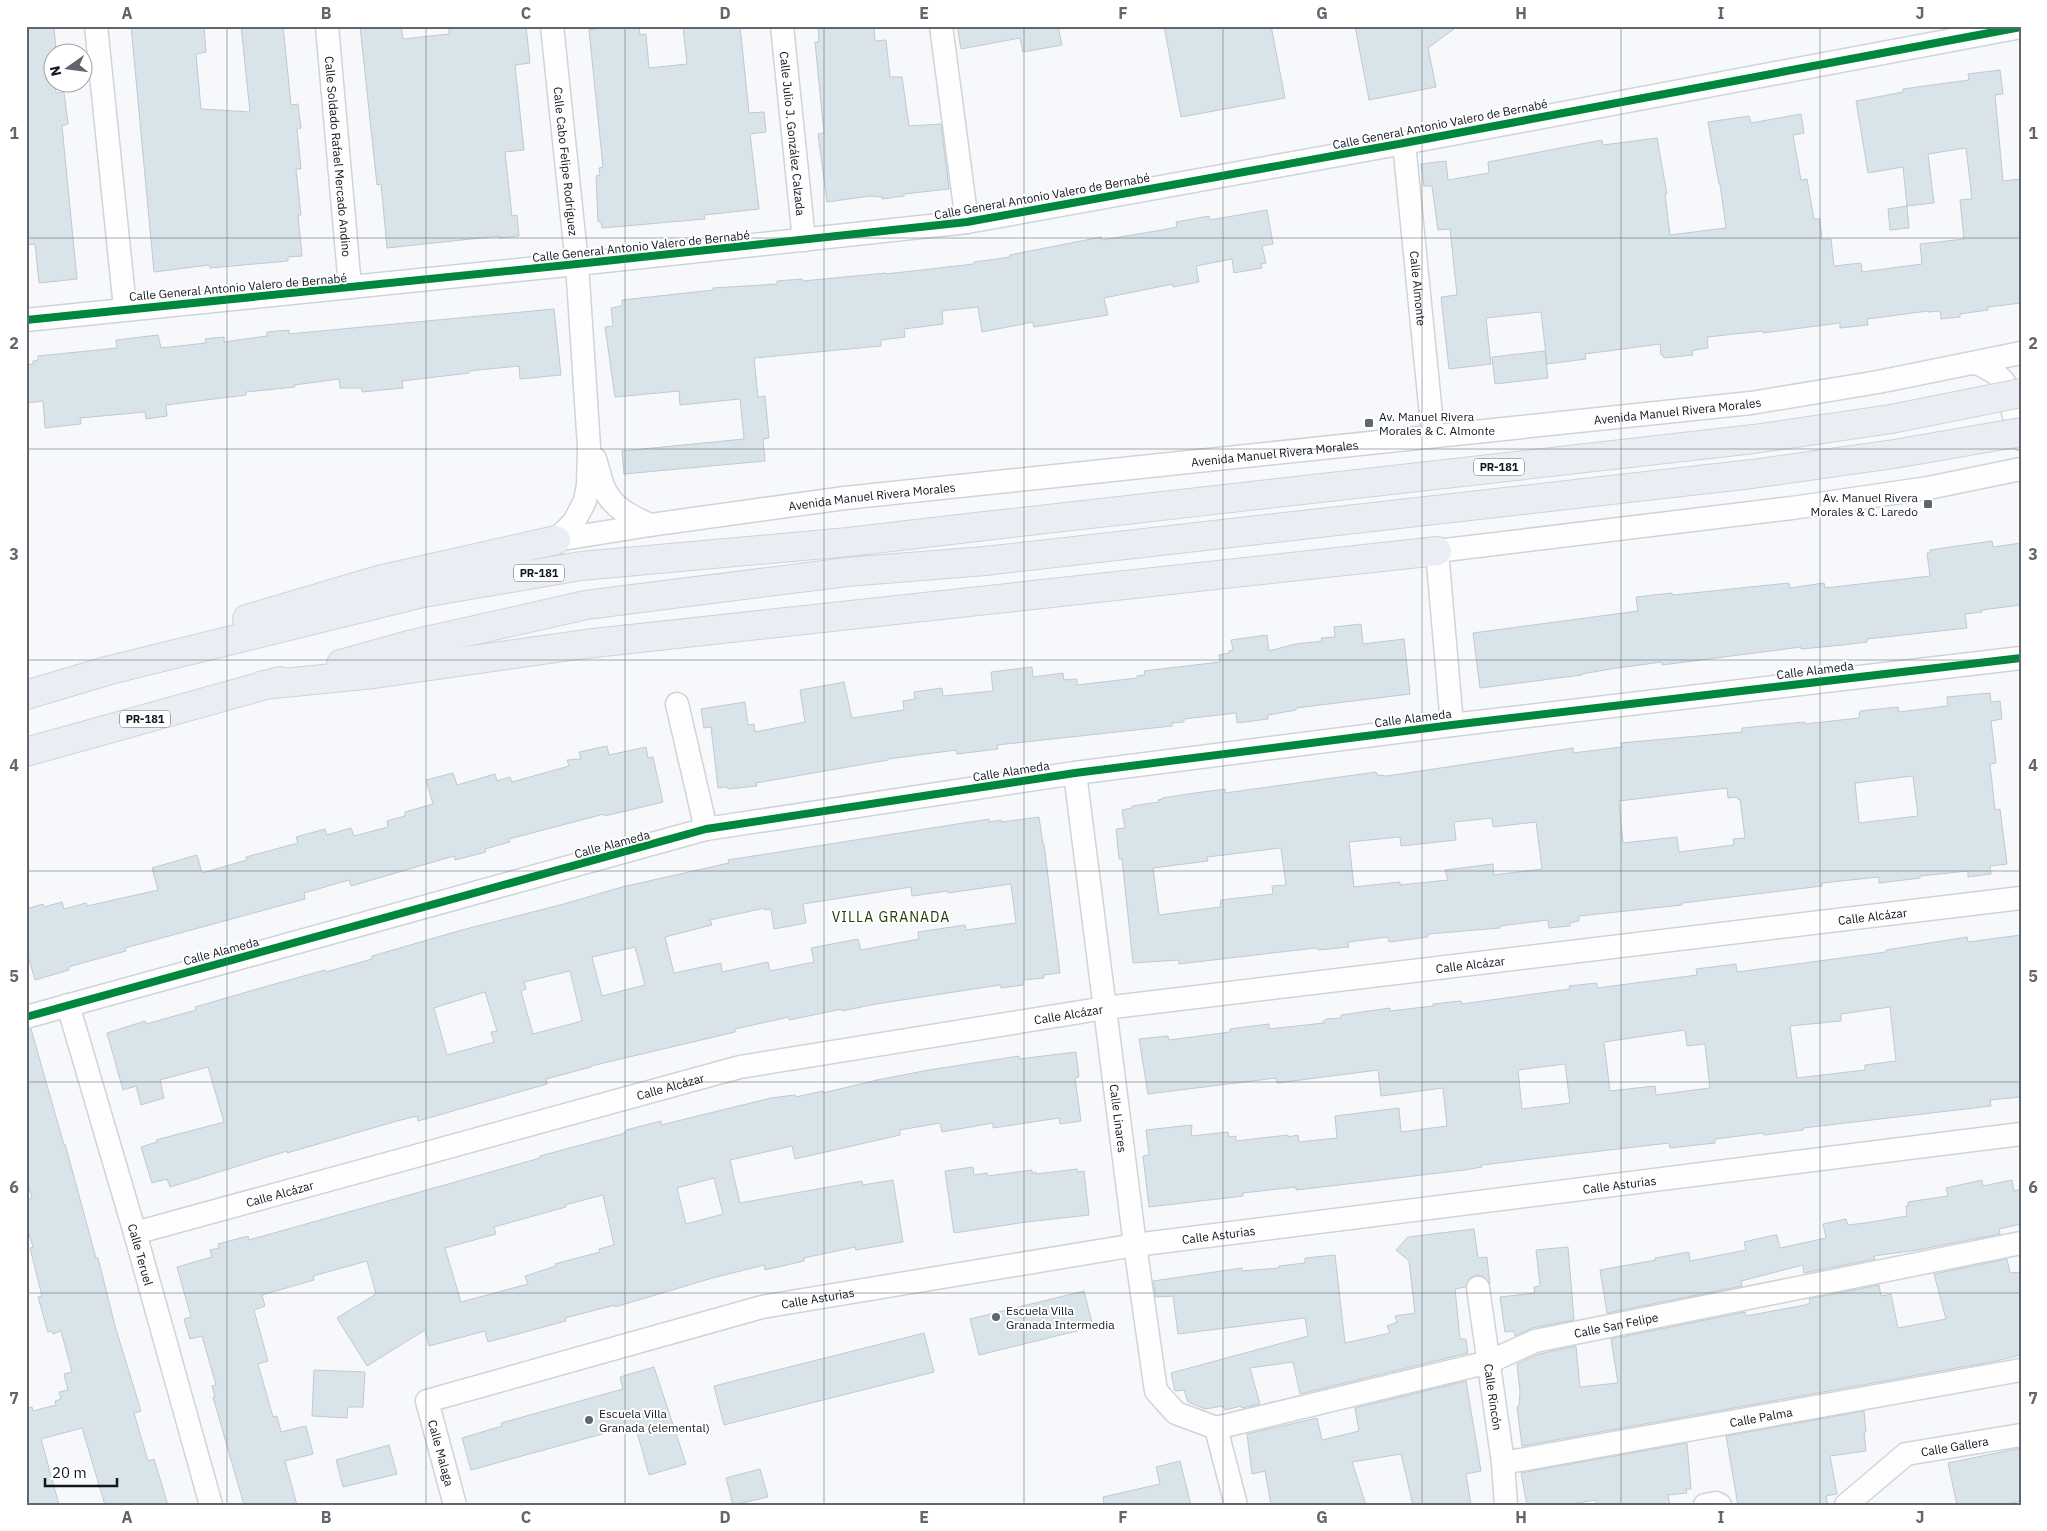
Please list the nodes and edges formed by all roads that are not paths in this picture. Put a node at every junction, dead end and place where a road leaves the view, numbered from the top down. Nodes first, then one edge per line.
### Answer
1 (96, 26) edge
2 (327, 26) edge
3 (552, 26) edge
4 (782, 26) edge
5 (941, 26) edge
6 (2021, 27) edge
7 (1404, 143) junction
8 (967, 222) junction
9 (804, 240) junction
10 (577, 264) junction
11 (350, 287) junction
12 (125, 308) junction
13 (26, 320) edge
14 (2021, 353) edge
15 (1977, 363) junction
16 (2021, 394) edge
17 (2021, 432) edge
18 (1433, 435) junction
19 (2021, 439) edge
20 (589, 447) junction
21 (2021, 469) edge
22 (650, 525) junction
23 (556, 540) junction
24 (1437, 551) junction
25 (2021, 658) edge
26 (110, 670) junction
27 (263, 685) junction
28 (26, 694) edge
29 (677, 704) dead end
30 (1452, 725) junction
31 (26, 752) edge
32 (1075, 773) junction
33 (706, 829) junction
34 (2021, 898) edge
35 (68, 1005) junction
36 (1105, 1008) junction
37 (26, 1017) edge
38 (2021, 1134) edge
39 (135, 1233) junction
40 (2021, 1243) edge
41 (1135, 1245) junction
42 (1478, 1288) dead end
43 (1489, 1362) junction
44 (2021, 1370) edge
45 (427, 1401) joint
46 (1216, 1428) junction
47 (2021, 1435) edge
48 (1503, 1463) junction
49 (211, 1505) edge
50 (455, 1505) edge
51 (1236, 1505) edge
52 (1506, 1505) edge
53 (1705, 1505) edge
54 (1720, 1505) edge
55 (1846, 1505) edge

1 - 12 street
2 - 11 street, Calle Soldado Rafael Mercado Andino
3 - 10 street, Calle Cabo Felipe Rodríguez
4 - 9 street, Calle Julio J. González Calzada
5 - 8 street
6 - 7 street, Calle General Antonio Valero de Bernabé
7 - 8 street, Calle General Antonio Valero de Bernabé
7 - 18 street, Calle Almonte
8 - 9 street, Calle General Antonio Valero de Bernabé
9 - 10 street, Calle General Antonio Valero de Bernabé
10 - 11 street, Calle General Antonio Valero de Bernabé
10 - 20 street, Calle Cabo Felipe Rodríguez
11 - 12 street, Calle General Antonio Valero de Bernabé
12 - 13 street, Calle General Antonio Valero de Bernabé
14 - 15 street, Avenida Manuel Rivera Morales
15 - 18 street, Avenida Manuel Rivera Morales
15 - 19 street
16 - 26 highway, PR-181, bridge
17 - 27 highway, PR-181, bridge
18 - 22 street, Avenida Manuel Rivera Morales
20 - 22 street
20 - 23 street
21 - 24 street
22 - 23 street, Avenida Manuel Rivera Morales
23 - 26 highway
24 - 27 highway
24 - 30 street
25 - 30 street, Calle Alameda
26 - 28 highway, PR-181
27 - 31 highway, PR-181
29 - 33 street
30 - 32 street, Calle Alameda
32 - 33 street, Calle Alameda
32 - 36 street, Calle Linares
33 - 35 street, Calle Alameda
34 - 36 street, Calle Alcázar
35 - 37 street, Calle Alameda
35 - 39 street, Calle Teruel
36 - 39 street, Calle Alcázar
36 - 41 street, Calle Linares
38 - 41 street, Calle Asturias
39 - 49 street, Calle Teruel
40 - 43 street, Calle San Felipe
41 - 45 street, Calle Asturias
41 - 46 street, Calle Linares
42 - 43 street, Calle Rincón
43 - 46 street, Calle San Felipe
43 - 48 street, Calle Rincón
44 - 48 street, Calle Palma
45 - 50 street, Calle Malaga
46 - 51 street
47 - 55 street, Calle Gallera
48 - 52 street, Calle Rincón
53 - 54 street

